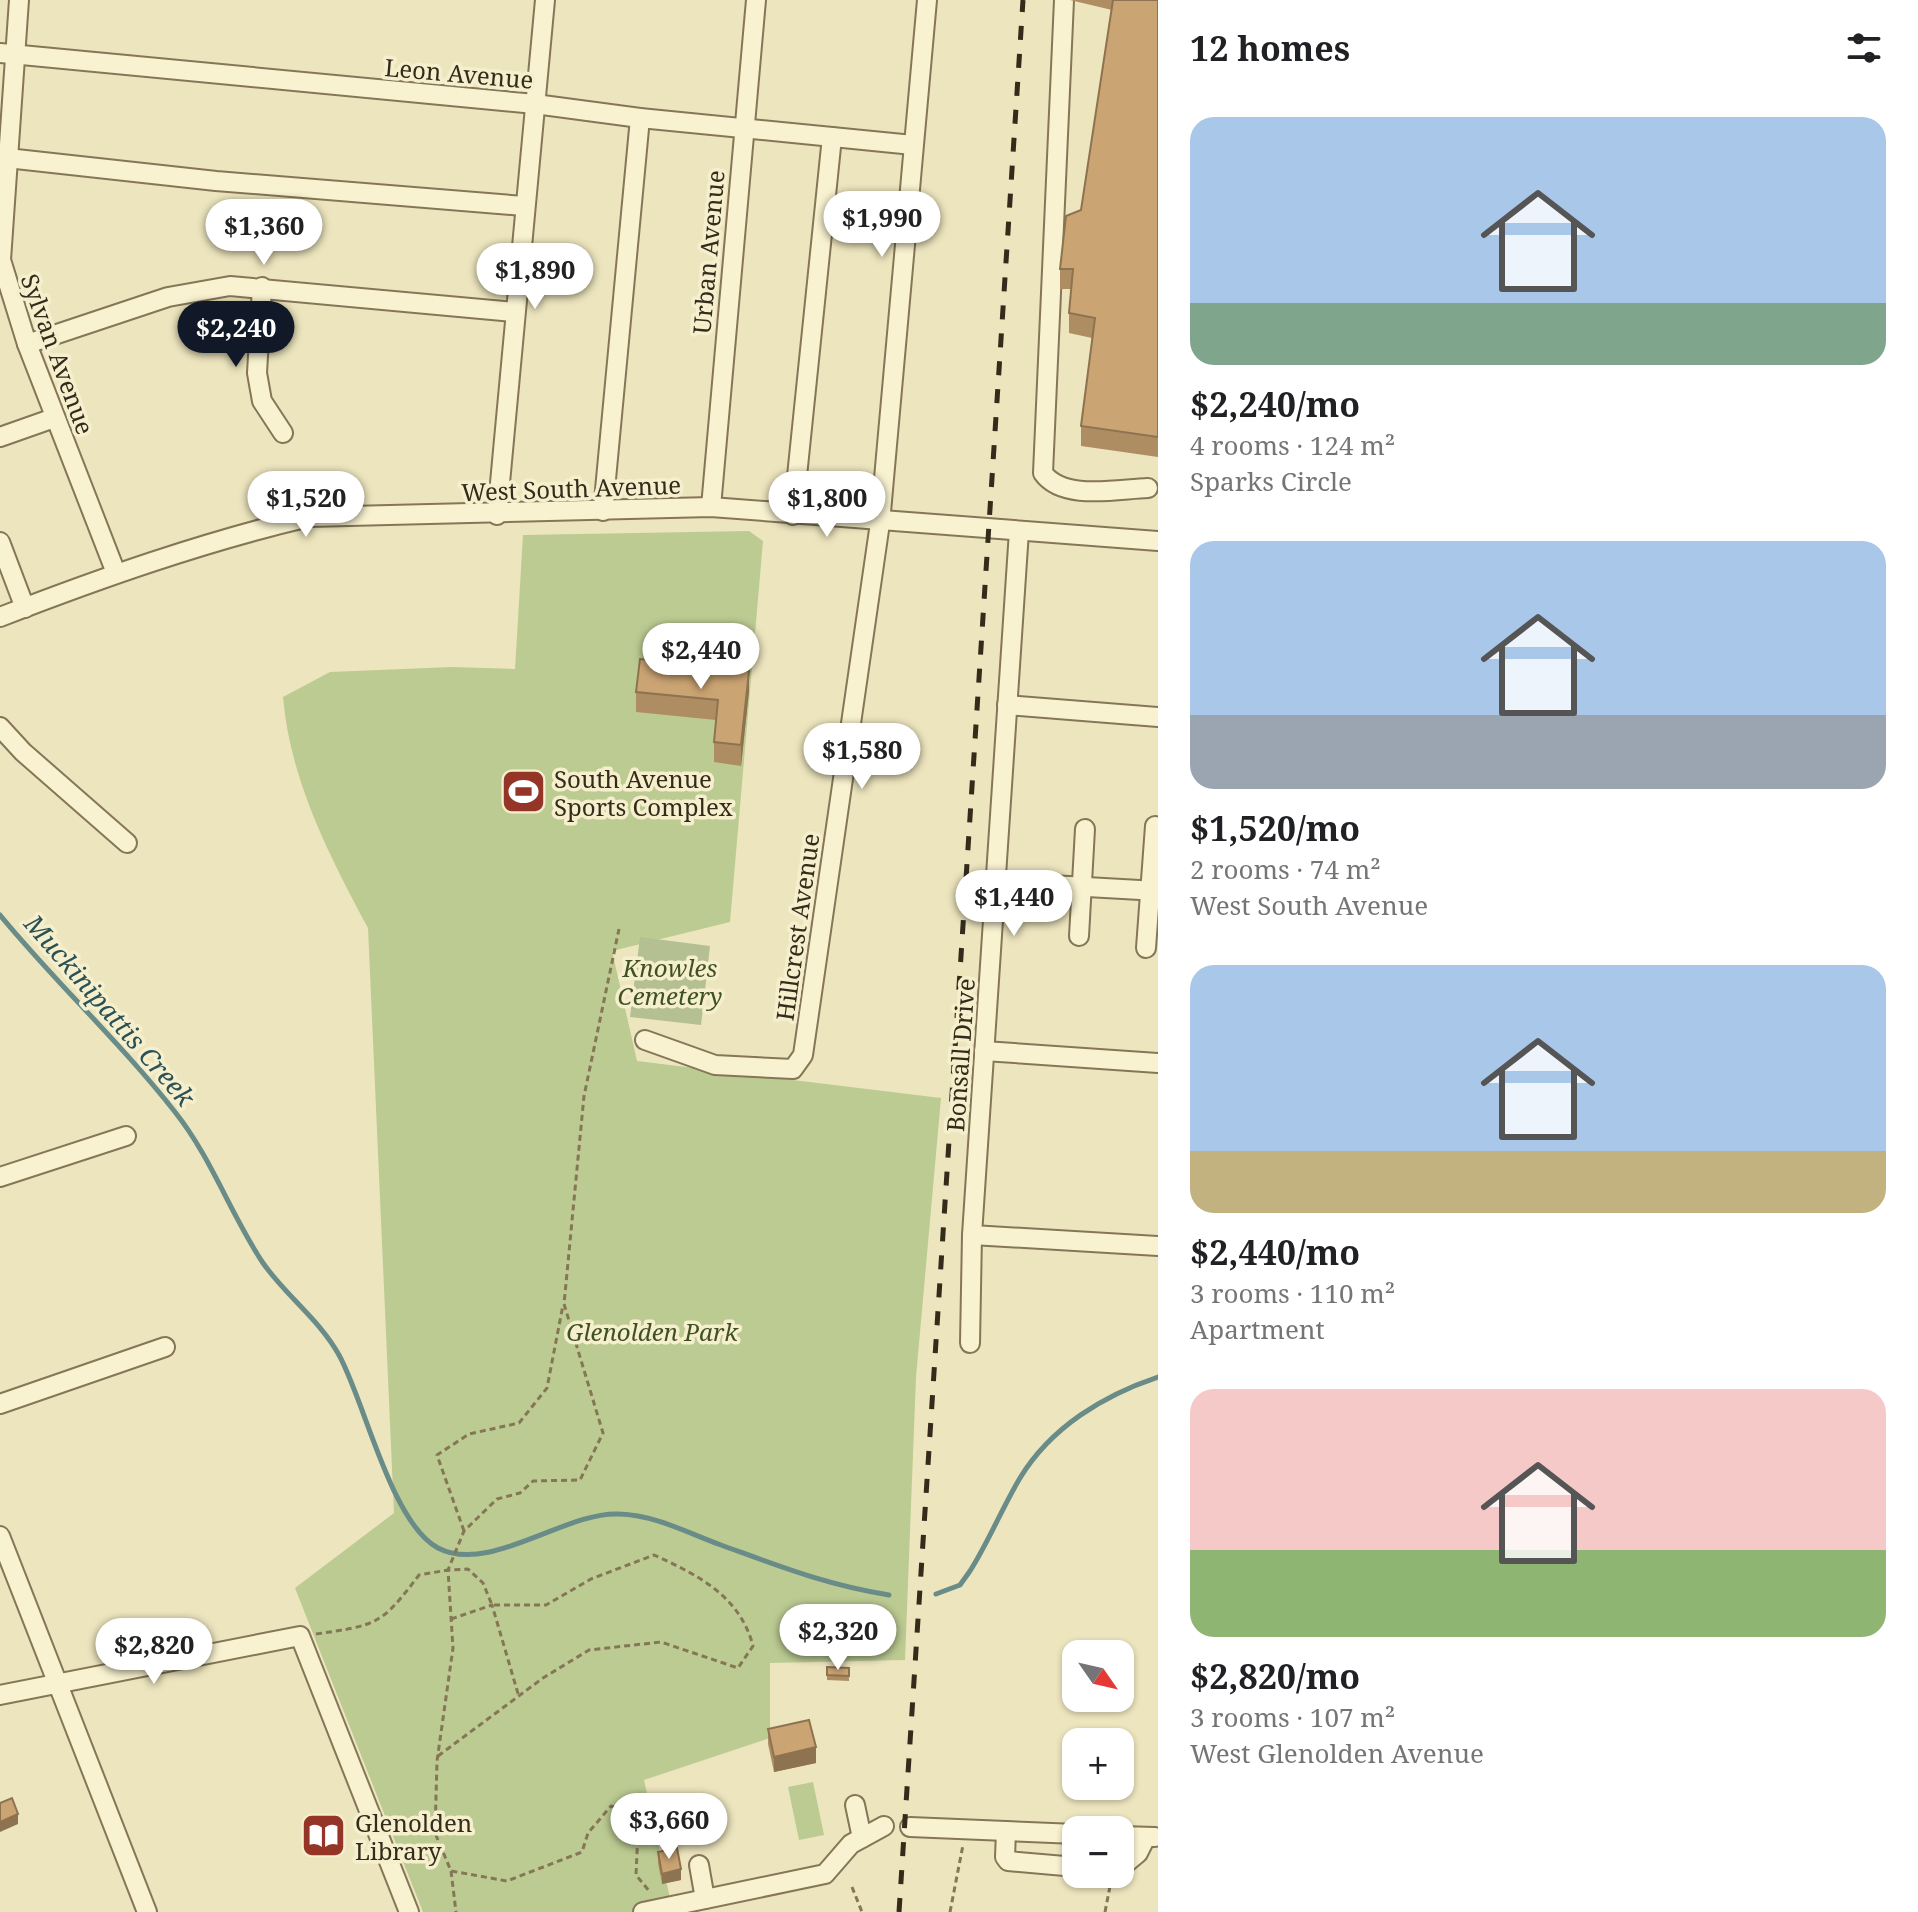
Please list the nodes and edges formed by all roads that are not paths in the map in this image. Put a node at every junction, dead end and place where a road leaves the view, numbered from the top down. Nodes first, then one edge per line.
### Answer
1 (19, 0) edge
2 (545, 0) edge
3 (756, 0) edge
4 (927, 0) edge
5 (1064, 0) edge
6 (6, 54) edge
7 (535, 104) junction
8 (640, 118) junction
9 (743, 127) junction
10 (832, 137) junction
11 (913, 145) junction
12 (7, 158) junction
13 (524, 206) junction
14 (0, 261) edge
15 (262, 287) junction
16 (514, 312) junction
17 (27, 344) junction
18 (54, 418) junction
19 (283, 433) dead end
20 (0, 437) edge
21 (1148, 488) dead end
22 (711, 507) junction
23 (603, 511) junction
24 (497, 515) junction
25 (793, 515) junction
26 (880, 523) junction
27 (1019, 531) junction
28 (1158, 541) edge
29 (0, 542) edge
30 (116, 573) junction
31 (25, 608) junction
32 (0, 617) edge
33 (1007, 705) junction
34 (1158, 717) edge
35 (0, 727) edge
36 (1155, 826) dead end
37 (1085, 829) dead end
38 (127, 843) dead end
39 (997, 882) junction
40 (1081, 886) junction
41 (1154, 891) edge
42 (1079, 936) dead end
43 (1146, 948) dead end
44 (645, 1040) dead end
45 (984, 1051) junction
46 (1158, 1063) edge
47 (126, 1136) dead end
48 (0, 1177) edge
49 (972, 1235) junction
50 (1158, 1246) edge
51 (970, 1343) dead end
52 (165, 1347) dead end
53 (0, 1404) edge
54 (0, 1536) edge
55 (57, 1684) junction
56 (0, 1695) edge
57 (855, 1805) dead end
58 (884, 1826) dead end
59 (910, 1827) dead end
60 (1006, 1831) junction
61 (1062, 1833) edge
62 (1152, 1837) edge
63 (862, 1838) junction
64 (1134, 1856) edge
65 (699, 1865) dead end
66 (1062, 1866) edge
67 (705, 1899) junction
68 (147, 1912) edge
69 (409, 1912) edge
70 (643, 1912) edge

1 - 6 street, Sylvan Avenue
2 - 7 street
3 - 9 street, Urban Avenue
4 - 11 street, Hillcrest Avenue
5 - 21 street
6 - 7 street, Leon Avenue
6 - 12 street, Sylvan Avenue
7 - 8 street, Leon Avenue
7 - 13 street
8 - 9 street, Leon Avenue
8 - 23 street
9 - 10 street, Leon Avenue
9 - 22 street, Urban Avenue
10 - 11 street, Leon Avenue
10 - 25 street
11 - 26 street, Hillcrest Avenue
12 - 13 street
12 - 14 street, Sylvan Avenue
13 - 16 street
14 - 17 street, Sylvan Avenue
15 - 16 street
15 - 17 street
15 - 19 street
16 - 24 street
17 - 18 street, Sylvan Avenue
18 - 20 street
18 - 30 street, Sylvan Avenue
22 - 23 street, West South Avenue
22 - 25 street, West South Avenue
23 - 24 street, West South Avenue
24 - 30 street, West South Avenue
25 - 26 street, West South Avenue
26 - 27 street, West South Avenue
26 - 44 street, Hillcrest Avenue
27 - 28 street, West South Avenue
27 - 33 street, Bonsall Drive
29 - 31 street
30 - 31 street, West South Avenue
31 - 32 street, West South Avenue
33 - 34 street
33 - 39 street, Bonsall Drive
35 - 38 street
36 - 41 street
37 - 40 street
39 - 40 street
39 - 45 street, Bonsall Drive
40 - 41 street
40 - 42 street
41 - 43 street
45 - 46 street
45 - 49 street, Bonsall Drive
47 - 48 street
49 - 50 street
49 - 51 street, Bonsall Drive
52 - 53 street
54 - 55 street
55 - 56 street
55 - 68 street
55 - 69 street
57 - 63 street
58 - 63 street
59 - 60 street
60 - 61 street
60 - 66 street
62 - 64 street
63 - 67 street
65 - 67 street
67 - 70 street

